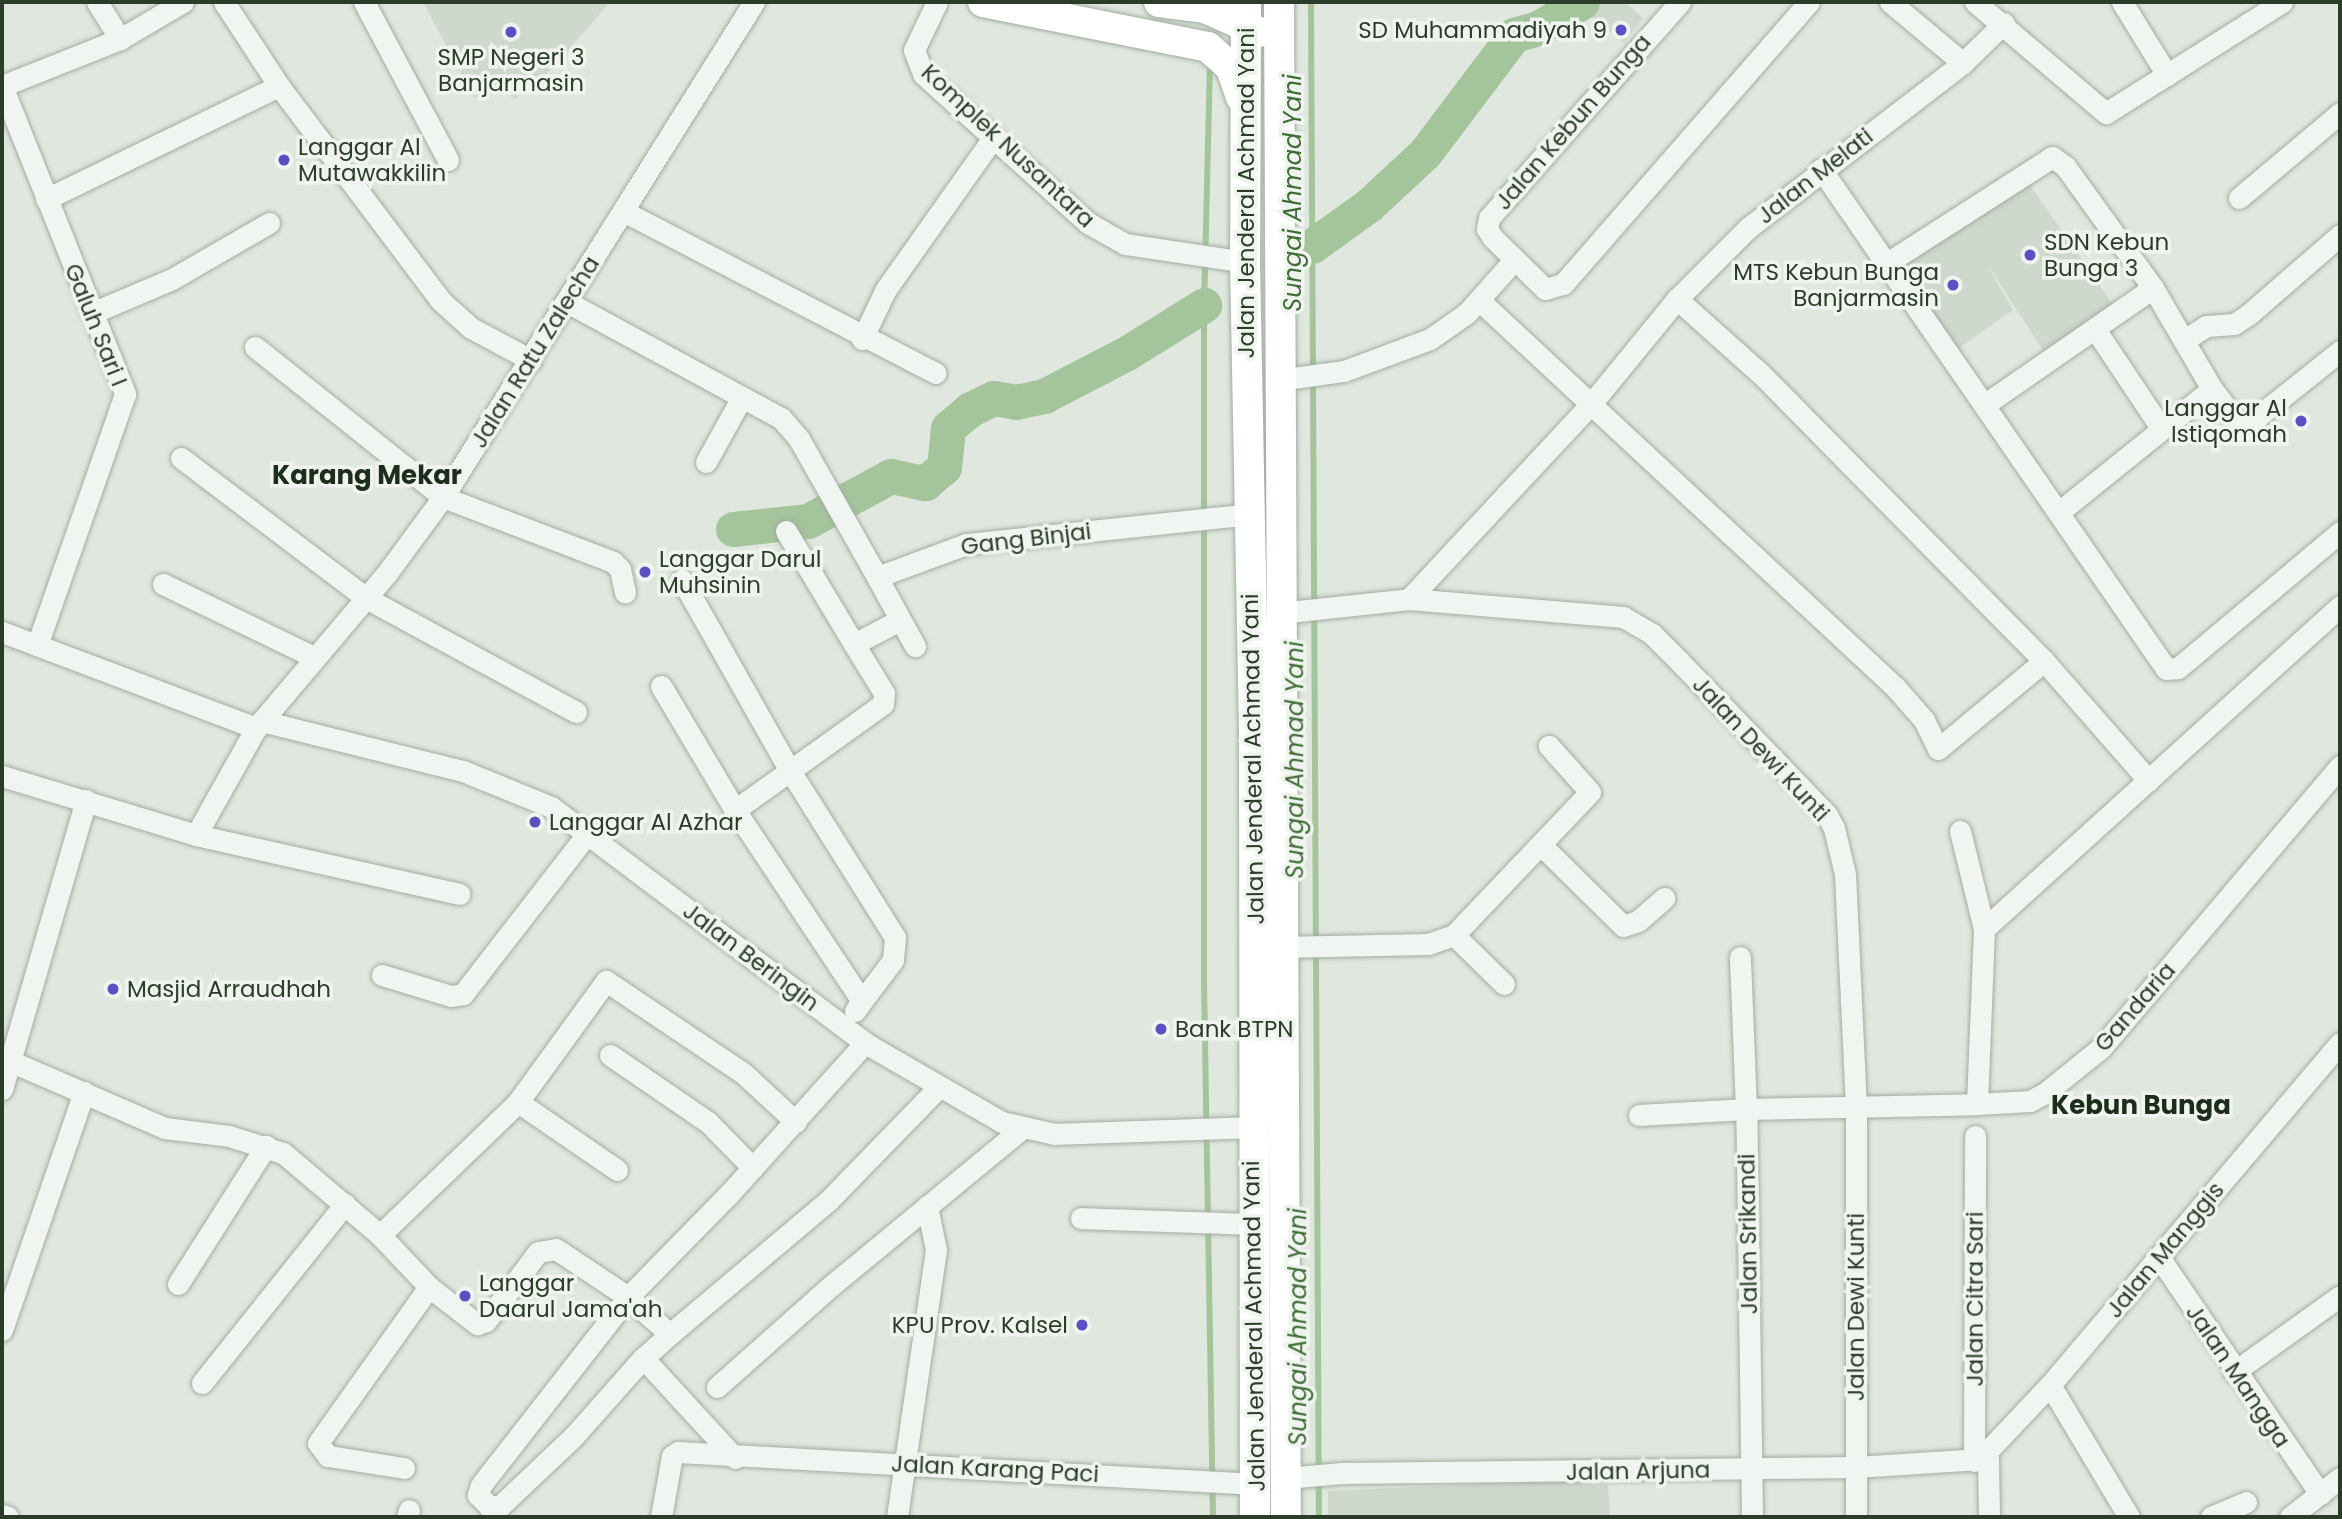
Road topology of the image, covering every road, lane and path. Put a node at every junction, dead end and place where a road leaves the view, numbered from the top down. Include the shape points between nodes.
1 (97, 2) edge
2 (183, 2) edge
3 (224, 2) edge
4 (364, 2) edge
5 (754, 2) edge
6 (937, 2) edge
7 (983, 2) edge
8 (1159, 2) edge
9 (1279, 2) edge
10 (1680, 2) edge
11 (1809, 2) edge
12 (1890, 2) edge
13 (1975, 2) edge
14 (2122, 2) edge
15 (2282, 2) edge
16 (2248, 10) edge
17 (1246, 12) edge
18 (2003, 14) edge
19 (120, 39) junction
20 (1963, 63) junction
21 (1279, 69) junction
22 (2168, 75) junction
23 (2, 86) edge
24 (279, 86) junction
25 (1244, 111) junction
26 (2340, 113) edge
27 (993, 138) junction
28 (448, 160) dead end
29 (1821, 169) junction
30 (2239, 198) dead end
31 (46, 199) junction
32 (623, 211) junction
33 (269, 223) dead end
34 (2340, 235) edge
35 (1514, 260) junction
36 (1245, 262) junction
37 (1884, 265) junction
38 (2152, 288) junction
39 (1677, 299) junction
40 (1480, 301) junction
41 (567, 302) junction
42 (92, 313) junction
43 (2095, 329) junction
44 (862, 339) junction
45 (2184, 340) junction
46 (255, 347) dead end
47 (2340, 351) edge
48 (531, 360) junction
49 (936, 373) dead end
50 (1300, 378) junction
51 (2212, 389) junction
52 (742, 397) junction
53 (1591, 404) junction
54 (1984, 405) junction
55 (2161, 428) junction
56 (181, 458) dead end
57 (706, 462) dead end
58 (443, 497) junction
59 (2059, 512) junction
60 (1250, 514) junction
61 (786, 531) dead end
62 (2340, 532) edge
63 (877, 577) junction
64 (682, 580) dead end
65 (163, 584) dead end
66 (625, 592) dead end
67 (366, 598) junction
68 (1409, 599) junction
69 (2340, 606) edge
70 (1302, 610) junction
71 (900, 620) junction
72 (2, 632) edge
73 (854, 644) junction
74 (37, 645) junction
75 (915, 646) dead end
76 (314, 657) junction
77 (2044, 661) junction
78 (661, 686) dead end
79 (576, 712) dead end
80 (263, 724) junction
81 (1549, 746) dead end
82 (2340, 766) edge
83 (789, 769) junction
84 (2, 776) edge
85 (2149, 780) junction
86 (86, 800) junction
87 (734, 810) junction
88 (1961, 831) dead end
89 (587, 834) junction
90 (196, 835) junction
91 (1541, 845) junction
92 (459, 894) dead end
93 (1664, 898) dead end
94 (1984, 929) junction
95 (1454, 935) junction
96 (1289, 951) junction
97 (1740, 957) dead end
98 (382, 975) dead end
99 (1504, 984) dead end
100 (862, 1001) junction
101 (844, 1028) junction
102 (10, 1033) edge
103 (864, 1043) junction
104 (2340, 1043) edge
105 (610, 1055) dead end
106 (10, 1062) junction
107 (2, 1088) edge
108 (938, 1088) junction
109 (84, 1092) junction
110 (518, 1102) junction
111 (1977, 1104) junction
112 (1856, 1107) junction
113 (1746, 1109) junction
114 (1639, 1115) dead end
115 (796, 1122) junction
116 (1252, 1127) junction
117 (1020, 1130) junction
118 (1975, 1136) dead end
119 (266, 1146) junction
120 (753, 1168) junction
121 (617, 1170) dead end
122 (345, 1204) junction
123 (927, 1206) junction
124 (1080, 1218) dead end
125 (1242, 1223) junction
126 (380, 1235) junction
127 (2159, 1257) junction
128 (178, 1284) dead end
129 (429, 1287) junction
130 (2340, 1296) edge
131 (628, 1297) junction
132 (2, 1330) edge
133 (670, 1334) junction
134 (643, 1358) junction
135 (2234, 1372) junction
136 (202, 1383) dead end
137 (2050, 1385) junction
138 (717, 1387) dead end
139 (735, 1458) junction
140 (1981, 1458) junction
141 (904, 1463) junction
142 (1856, 1467) junction
143 (404, 1468) dead end
144 (1753, 1469) junction
145 (1297, 1478) junction
146 (1244, 1483) junction
147 (2333, 1488) edge
148 (2246, 1502) dead end
149 (2, 1515) edge
150 (8, 1517) edge
151 (661, 1517) edge
152 (897, 1517) edge
153 (1255, 1517) edge
154 (1286, 1517) edge
155 (1752, 1517) edge
156 (1856, 1517) edge
157 (1989, 1517) edge
158 (2129, 1517) edge
159 (2211, 1517) edge
160 (2290, 1517) edge

1 - 19 street
2 - 19 street
3 - 24 street
4 - 28 street
5 - 32 street, Jalan Ratu Zalecha
6 - 27 street, Komplek Nusantara via 917,41 914,58 923,74
7 - 25 highway via 1208,47 1231,68
8 - 17 highway
9 - 21 highway, Jalan Jenderal Achmad Yani
10 - 35 street, Jalan Kebun Bunga via 1489,218 1489,233
11 - 35 street, Jalan Kebun Bunga via 1563,284 1545,289
12 - 20 street
13 - 18 street
14 - 22 street
15 - 16 street
16 - 22 street
17 - 21 highway
17 - 25 highway, Jalan Jenderal Achmad Yani
18 - 20 street, Jalan Melati
18 - 22 street via 2106,113
19 - 23 street
20 - 29 street, Jalan Melati
21 - 50 highway, Jalan Jenderal Achmad Yani
23 - 31 street, Galuh Sari I
24 - 31 street
24 - 48 street via 441,301 471,328
25 - 36 highway, Jalan Jenderal Achmad Yani
26 - 30 street
27 - 36 street, Komplek Nusantara via 1088,223 1117,240
27 - 44 street via 886,289
29 - 37 street
29 - 39 street, Jalan Melati via 1748,229
31 - 42 street, Galuh Sari I
32 - 41 street, Jalan Ratu Zalecha
32 - 44 street
33 - 42 street via 172,278
34 - 45 street via 2248,315 2234,324 2206,326
35 - 40 street
36 - 60 highway, Jalan Jenderal Achmad Yani
37 - 38 street via 2052,157 2065,166
37 - 54 street
38 - 43 street
38 - 45 street
39 - 53 street, Jalan Melati
39 - 77 street via 1761,374
40 - 50 street via 1430,339 1371,362
40 - 53 street
41 - 48 street, Jalan Ratu Zalecha
41 - 52 street
42 - 74 street, Galuh Sari I via 125,394
43 - 54 street
43 - 55 street
44 - 49 street
45 - 51 street
46 - 58 street
47 - 51 street via 2245,425 2238,423
48 - 58 street, Jalan Ratu Zalecha
50 - 70 highway, Jalan Jenderal Achmad Yani
51 - 55 street
52 - 57 street
52 - 63 street via 772,413 799,439
53 - 68 street, Jalan Melati
53 - 77 street via 1895,687 1924,720 1938,749
54 - 59 street
55 - 59 street
56 - 67 street
58 - 66 street via 613,562 620,569
58 - 67 street, Jalan Ratu Zalecha
59 - 62 street via 2169,670 2178,668
60 - 63 street, Gang Binjai via 966,544
60 - 96 highway, Jalan Jenderal Achmad Yani
61 - 73 street
63 - 71 street
64 - 83 street
65 - 76 street
67 - 76 street, Jalan Ratu Zalecha
67 - 79 street
68 - 70 street, Jalan Dewi Kunti
68 - 112 street, Jalan Dewi Kunti via 1546,614 1610,615 1637,624 1811,796 1834,828 1844,874
69 - 85 street
70 - 96 highway, Jalan Jenderal Achmad Yani
71 - 73 street
71 - 75 street
72 - 74 street, Jalan Beringin
73 - 83 street via 885,702
74 - 80 street, Jalan Beringin
76 - 80 street, Jalan Ratu Zalecha
77 - 85 street
78 - 87 street
80 - 89 street, Jalan Beringin via 463,771 533,798
80 - 90 street, Jalan Ratu Zalecha via 237,760
81 - 91 street via 1590,792
82 - 111 street, Gandaria via 2101,1048 2070,1076 2030,1101
83 - 87 street
83 - 100 street via 895,937 893,960
84 - 86 street
85 - 94 street
86 - 90 street
86 - 102 street
87 - 100 street
88 - 94 street
89 - 98 street via 463,994 451,996
89 - 101 street, Jalan Beringin
90 - 92 street
91 - 93 street via 1623,926 1638,921
91 - 95 street
94 - 111 street
95 - 96 street via 1428,944
95 - 99 street
96 - 116 highway, Jalan Jenderal Achmad Yani
96 - 145 highway, Jalan Jenderal Achmad Yani
97 - 113 street, Jalan Srikandi
100 - 101 street
101 - 103 street, Jalan Beringin
102 - 106 street
103 - 108 street, Jalan Beringin
103 - 115 street
104 - 127 street, Jalan Manggis
105 - 120 street via 708,1122
106 - 107 street
106 - 109 street
108 - 117 street, Jalan Beringin
108 - 133 street via 830,1200
109 - 119 street via 173,1131 229,1136
109 - 132 street
110 - 115 street via 600,985 608,981 743,1073
110 - 121 street
110 - 126 street
111 - 112 street, Gandaria
112 - 113 street
112 - 142 street, Jalan Dewi Kunti
113 - 114 street
113 - 144 street, Jalan Srikandi
115 - 120 street
116 - 117 street, Jalan Beringin via 1055,1134
116 - 125 highway, Jalan Jenderal Achmad Yani
117 - 123 street
118 - 140 street, Jalan Citra Sari
119 - 122 street via 293,1160
119 - 128 street
120 - 131 street
122 - 126 street
122 - 136 street
123 - 138 street
123 - 141 street via 936,1250
124 - 125 street
125 - 146 highway, Jalan Jenderal Achmad Yani
126 - 129 street
127 - 135 street, Jalan Mangga
127 - 137 street, Jalan Manggis
129 - 131 street via 474,1323 483,1324 538,1252 552,1247
129 - 143 street via 318,1443 328,1456
130 - 135 street
131 - 133 street
131 - 134 street via 481,1485 480,1497 489,1506 500,1506 574,1436
133 - 134 street
134 - 139 street
135 - 147 street, Jalan Mangga
137 - 140 street, Jalan Manggis
137 - 158 street
139 - 141 street, Jalan Karang Paci
139 - 151 street, Jalan Karang Paci via 674,1454
140 - 142 street, Jalan Arjuna
140 - 157 street, Jalan Citra Sari
141 - 146 street, Jalan Karang Paci
141 - 152 street
142 - 144 street, Jalan Arjuna
142 - 156 street, Jalan Dewi Kunti
144 - 145 street, Jalan Arjuna via 1342,1473
144 - 155 street, Jalan Srikandi
145 - 154 highway, Jalan Jenderal Achmad Yani
146 - 153 highway, Jalan Jenderal Achmad Yani
147 - 160 street
148 - 159 street
149 - 150 street

